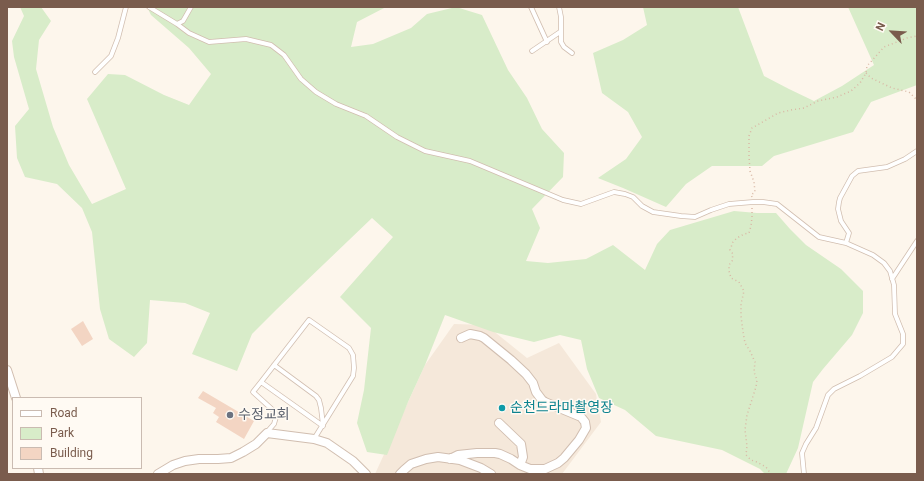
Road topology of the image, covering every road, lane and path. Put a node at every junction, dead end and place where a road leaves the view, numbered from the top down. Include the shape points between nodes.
1 (126, 7) edge
2 (150, 7) edge
3 (191, 7) edge
4 (531, 7) edge
5 (559, 7) edge
6 (177, 24) junction
7 (560, 32) junction
8 (917, 36) edge
9 (547, 42) junction
10 (532, 51) dead end
11 (572, 53) dead end
12 (95, 72) dead end
13 (866, 73) junction
14 (917, 100) edge
15 (917, 151) edge
16 (753, 202) junction
17 (917, 241) edge
18 (846, 243) junction
19 (892, 279) junction
20 (461, 338) dead end
21 (274, 365) junction
22 (7, 370) edge
23 (261, 382) junction
24 (16, 397) edge
25 (499, 423) dead end
26 (323, 426) junction
27 (262, 437) junction
28 (314, 439) junction
29 (450, 459) junction
30 (520, 465) junction
31 (158, 474) edge
32 (366, 474) edge
33 (400, 474) edge
34 (491, 474) edge
35 (771, 474) edge
36 (804, 474) edge

1 - 12 lane via 111,56
2 - 6 lane
3 - 6 lane via 183,21
4 - 9 lane
5 - 7 lane
6 - 16 lane via 209,42 246,39 271,45 284,55 301,79 316,92 336,104 366,116 397,137 425,151 470,161 563,200 581,204 614,192 633,197 653,212 695,217 729,204
7 - 9 lane
7 - 11 lane via 561,42
8 - 13 path via 884,47 867,66
9 - 10 lane
13 - 14 path via 892,88 909,92
13 - 16 path via 851,91 804,108 778,113 752,128 749,136 749,156 755,192 751,195
15 - 18 lane via 887,167 858,171 852,176 840,198 838,209 850,233
16 - 18 lane via 777,204 819,237
16 - 35 path via 749,233 736,238 733,242 729,271 731,278 739,282 744,291 741,304 742,332 755,362 754,372 757,380 746,415 746,455 766,467
17 - 19 lane
18 - 19 lane via 884,263
19 - 36 lane via 895,314 904,334 903,344 892,357 834,389 828,395 816,428 802,454
20 - 30 street via 470,334 484,338 526,374 542,400 582,417 585,422 584,432 558,463 539,470
21 - 23 lane
21 - 26 lane via 316,396 321,408
21 - 26 lane via 309,320 349,348 353,355 353,376
22 - 24 street
23 - 26 lane
23 - 27 lane via 253,392 275,412 276,417 274,424
25 - 30 street via 521,444
26 - 28 lane
27 - 28 street via 267,433
27 - 31 street via 256,444 231,458 185,461
28 - 32 street via 327,443 353,461
29 - 30 street via 458,455 495,453
29 - 33 street via 438,457 411,464
29 - 34 street via 474,465

